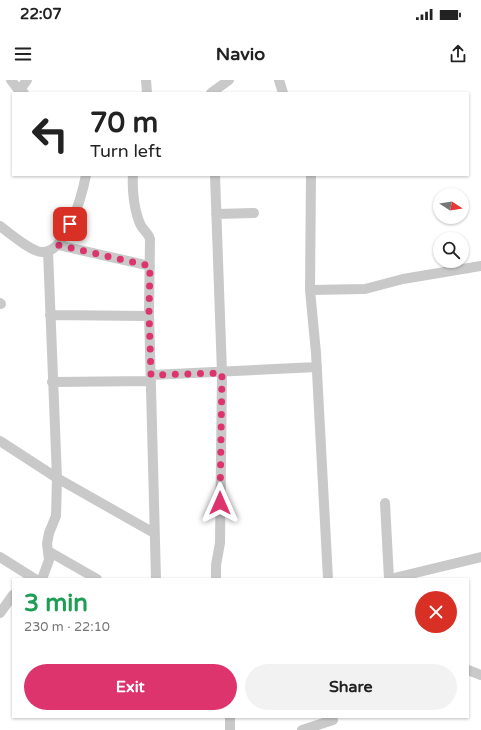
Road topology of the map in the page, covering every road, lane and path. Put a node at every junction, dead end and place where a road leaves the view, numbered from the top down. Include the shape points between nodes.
1 (11, 80) edge
2 (27, 80) edge
3 (146, 80) edge
4 (229, 80) edge
5 (279, 80) edge
6 (22, 92) edge
7 (147, 92) edge
8 (212, 92) edge
9 (283, 92) edge
10 (86, 176) edge
11 (133, 176) edge
12 (214, 176) edge
13 (311, 176) edge
14 (216, 214) junction
15 (254, 214) dead end
16 (0, 226) edge
17 (58, 245) junction
18 (48, 251) junction
19 (150, 266) junction
20 (481, 266) edge
21 (310, 290) junction
22 (50, 315) junction
23 (149, 316) junction
24 (317, 367) junction
25 (222, 373) junction
26 (151, 378) junction
27 (52, 382) junction
28 (0, 442) edge
29 (57, 478) junction
30 (385, 503) dead end
31 (154, 533) junction
32 (48, 551) junction
33 (0, 557) edge
34 (481, 557) edge
35 (29, 578) edge
36 (42, 578) edge
37 (95, 578) edge
38 (156, 578) edge
39 (216, 578) edge
40 (328, 578) edge
41 (390, 578) edge
42 (394, 578) edge
43 (12, 596) edge
44 (0, 613) edge
45 (469, 670) edge
46 (481, 675) edge
47 (230, 718) edge
48 (333, 718) edge
49 (230, 730) edge
50 (302, 730) edge
51 (334, 730) edge

1 - 6 street
2 - 6 street
3 - 7 street
4 - 8 street
5 - 9 street
10 - 17 street via 73,216
11 - 19 street via 132,189 139,223 149,234 150,239
12 - 14 street
13 - 21 street
14 - 15 street
14 - 25 street
16 - 18 street via 38,251
17 - 18 street
17 - 19 street
18 - 22 street
19 - 23 street
20 - 21 street via 403,279 365,289
21 - 24 street
22 - 23 street
22 - 27 street
23 - 26 street
24 - 25 street
24 - 40 street
25 - 26 street
25 - 39 street via 220,543
26 - 27 street
26 - 31 street
27 - 29 street
28 - 29 street
29 - 31 street
29 - 32 street via 56,516 49,533
30 - 41 street
31 - 38 street
32 - 36 street via 49,560
32 - 37 street
33 - 35 street
34 - 42 street
43 - 44 street
45 - 46 street
47 - 49 street
48 - 50 street
48 - 51 street

